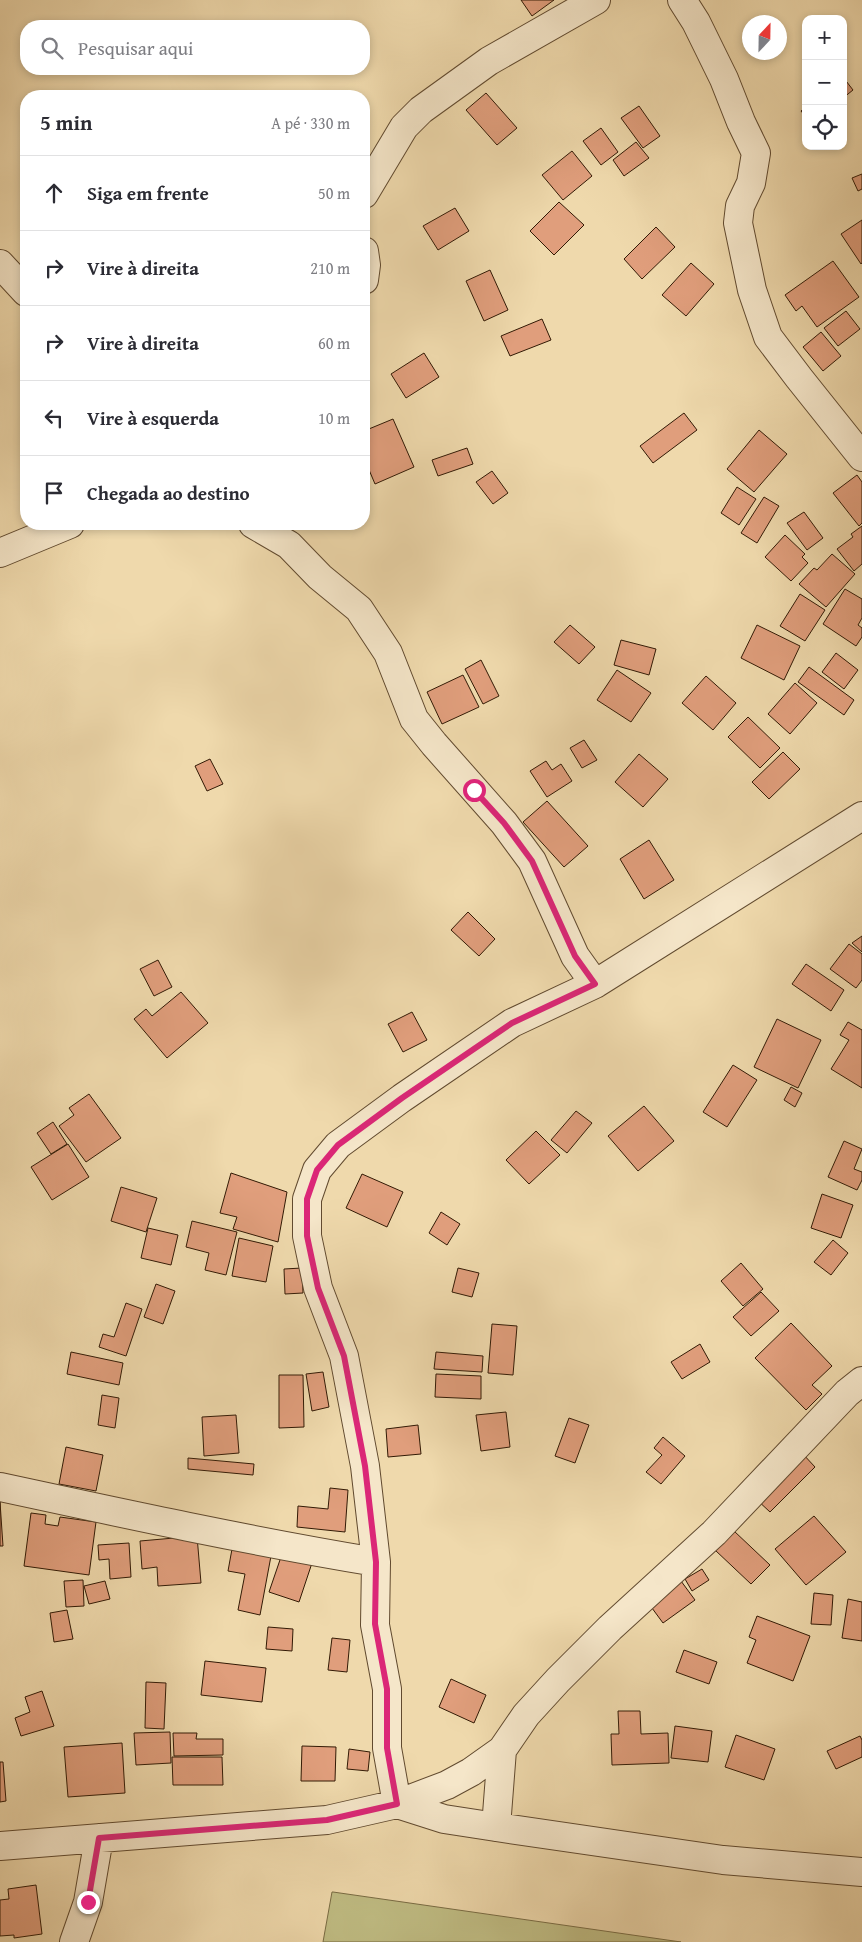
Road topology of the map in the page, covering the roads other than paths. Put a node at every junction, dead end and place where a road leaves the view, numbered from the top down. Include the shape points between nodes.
1 (596, 0) edge
2 (682, 0) edge
3 (370, 184) edge
4 (0, 264) edge
5 (20, 286) edge
6 (862, 457) edge
7 (56, 530) edge
8 (263, 530) edge
9 (0, 553) edge
10 (862, 816) edge
11 (595, 984) junction
12 (862, 1381) edge
13 (0, 1487) edge
14 (376, 1562) junction
15 (502, 1750) junction
16 (397, 1804) junction
17 (496, 1827) junction
18 (99, 1838) junction
19 (0, 1846) edge
20 (862, 1872) edge
21 (74, 1942) edge

1 - 3 street via 489,62 421,110 404,127
2 - 6 street via 720,71 756,153 751,183 740,206 738,223 752,290 768,337
4 - 5 street
7 - 9 street
8 - 11 street via 289,545 320,577 359,609 388,653 414,719 504,823 532,861 575,956
10 - 11 street
11 - 14 street via 512,1023 452,1063 338,1145 317,1170 307,1199 307,1236 318,1288 344,1356 365,1466
12 - 15 street via 714,1533 558,1680 526,1715
13 - 14 street
14 - 16 street via 375,1624 387,1689 387,1748
15 - 16 street via 447,1785
15 - 17 street
16 - 17 street via 444,1819
16 - 18 street via 327,1820
17 - 20 street via 723,1860
18 - 19 street
18 - 21 street via 88,1902

